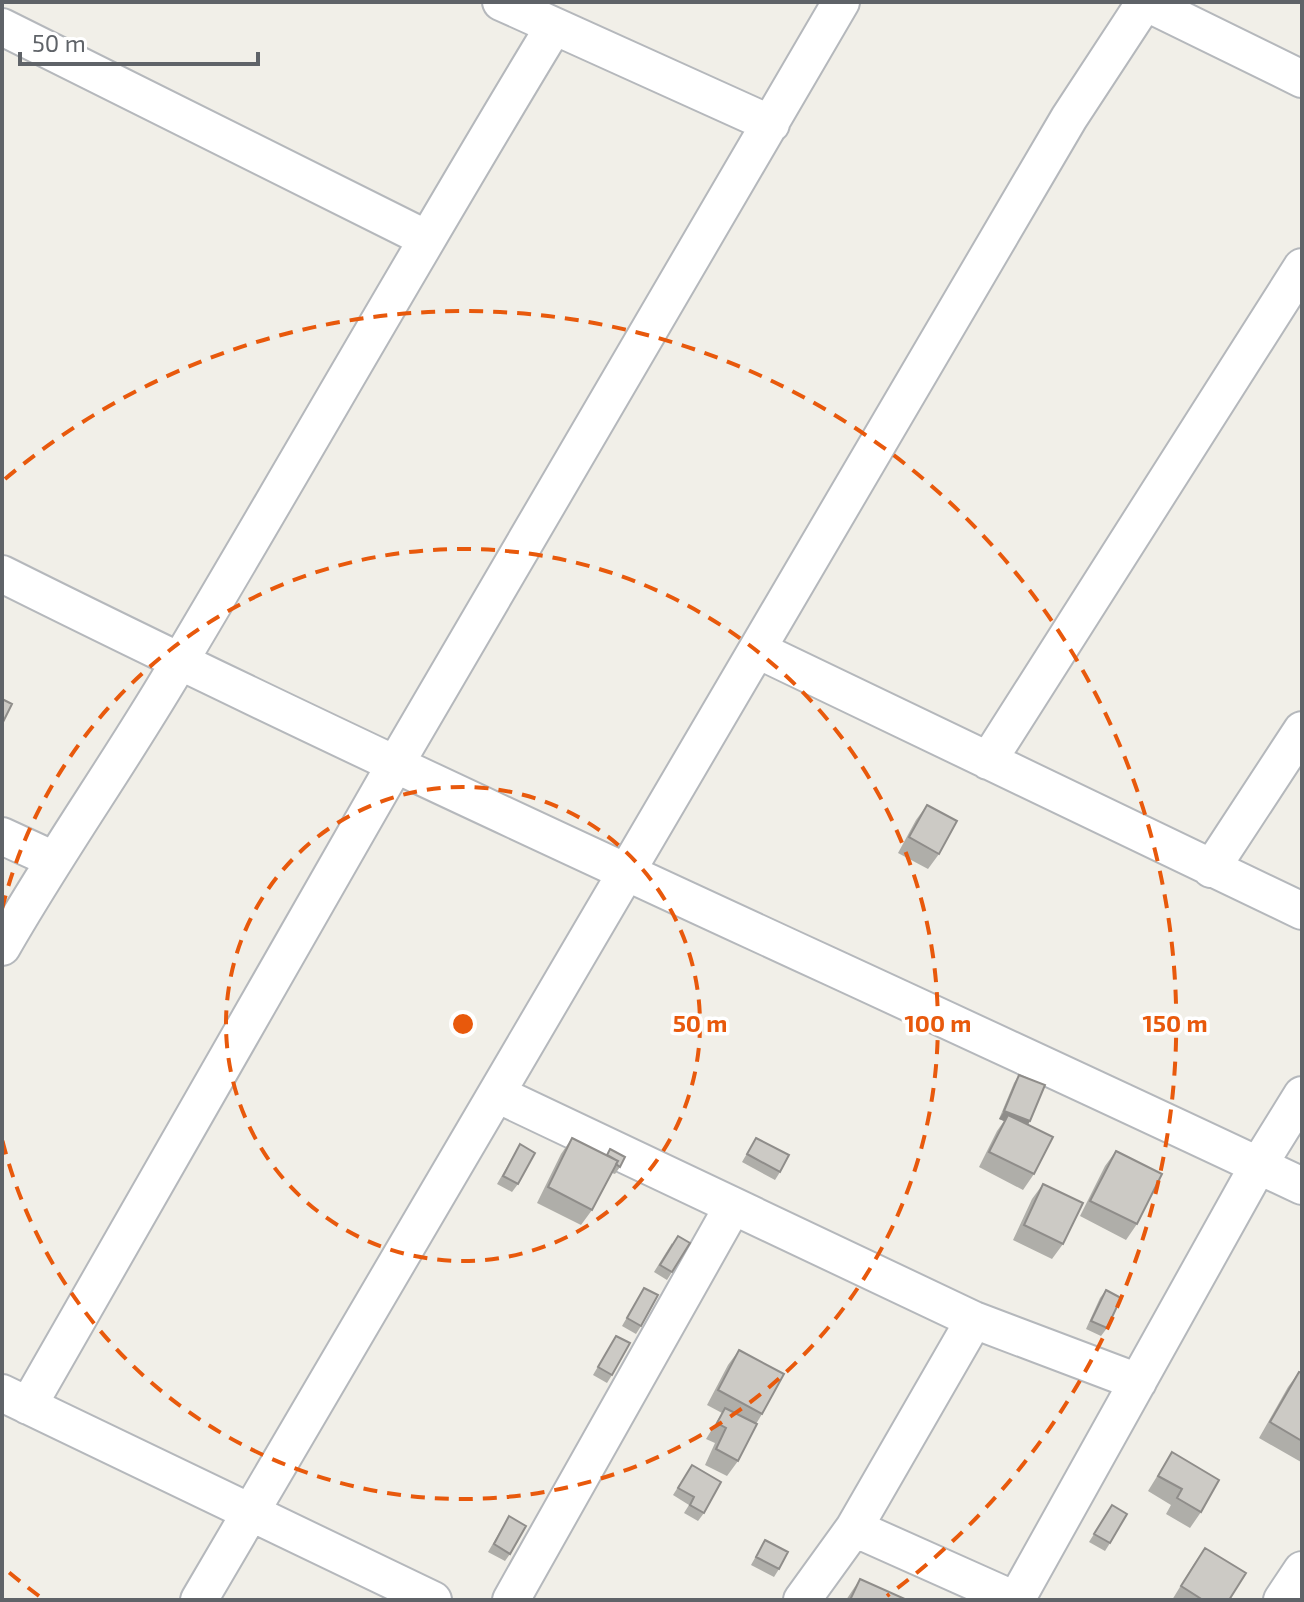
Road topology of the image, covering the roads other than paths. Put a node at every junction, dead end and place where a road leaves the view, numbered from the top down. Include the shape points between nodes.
1 (501, 2) edge
2 (841, 2) edge
3 (1145, 2) edge
4 (2, 27) edge
5 (553, 28) junction
6 (1302, 79) edge
7 (771, 124) junction
8 (425, 238) junction
9 (1302, 267) edge
10 (2, 574) edge
11 (758, 650) junction
12 (180, 662) junction
13 (1302, 730) edge
14 (988, 761) junction
15 (396, 763) junction
16 (2, 836) edge
17 (52, 859) junction
18 (1211, 869) junction
19 (626, 874) junction
20 (1302, 911) edge
21 (2, 947) edge
22 (497, 1094) junction
23 (1302, 1095) edge
24 (1258, 1166) junction
25 (1302, 1186) edge
26 (733, 1206) junction
27 (974, 1320) junction
28 (1138, 1382) junction
29 (15, 1400) edge
30 (251, 1511) junction
31 (854, 1528) junction
32 (1302, 1570) edge
33 (199, 1600) edge
34 (433, 1600) edge
35 (511, 1600) edge
36 (802, 1600) edge
37 (1015, 1600) edge
38 (1282, 1600) edge

1 - 5 street
2 - 7 street
3 - 6 street
3 - 11 street via 1069,118
4 - 8 street
5 - 7 street
5 - 8 street
7 - 15 street
8 - 12 street
9 - 14 street
10 - 12 street
11 - 14 street
11 - 19 street
12 - 15 street
12 - 17 street
13 - 18 street
14 - 18 street
15 - 19 street
15 - 29 street
16 - 17 street
17 - 21 street
18 - 20 street
19 - 22 street
19 - 24 street
22 - 26 street
22 - 30 street
23 - 24 street
24 - 25 street
24 - 28 street
26 - 27 street
26 - 35 street
27 - 28 street
27 - 31 street
28 - 37 street
29 - 30 street
30 - 33 street
30 - 34 street
31 - 36 street
31 - 37 street
32 - 38 street

